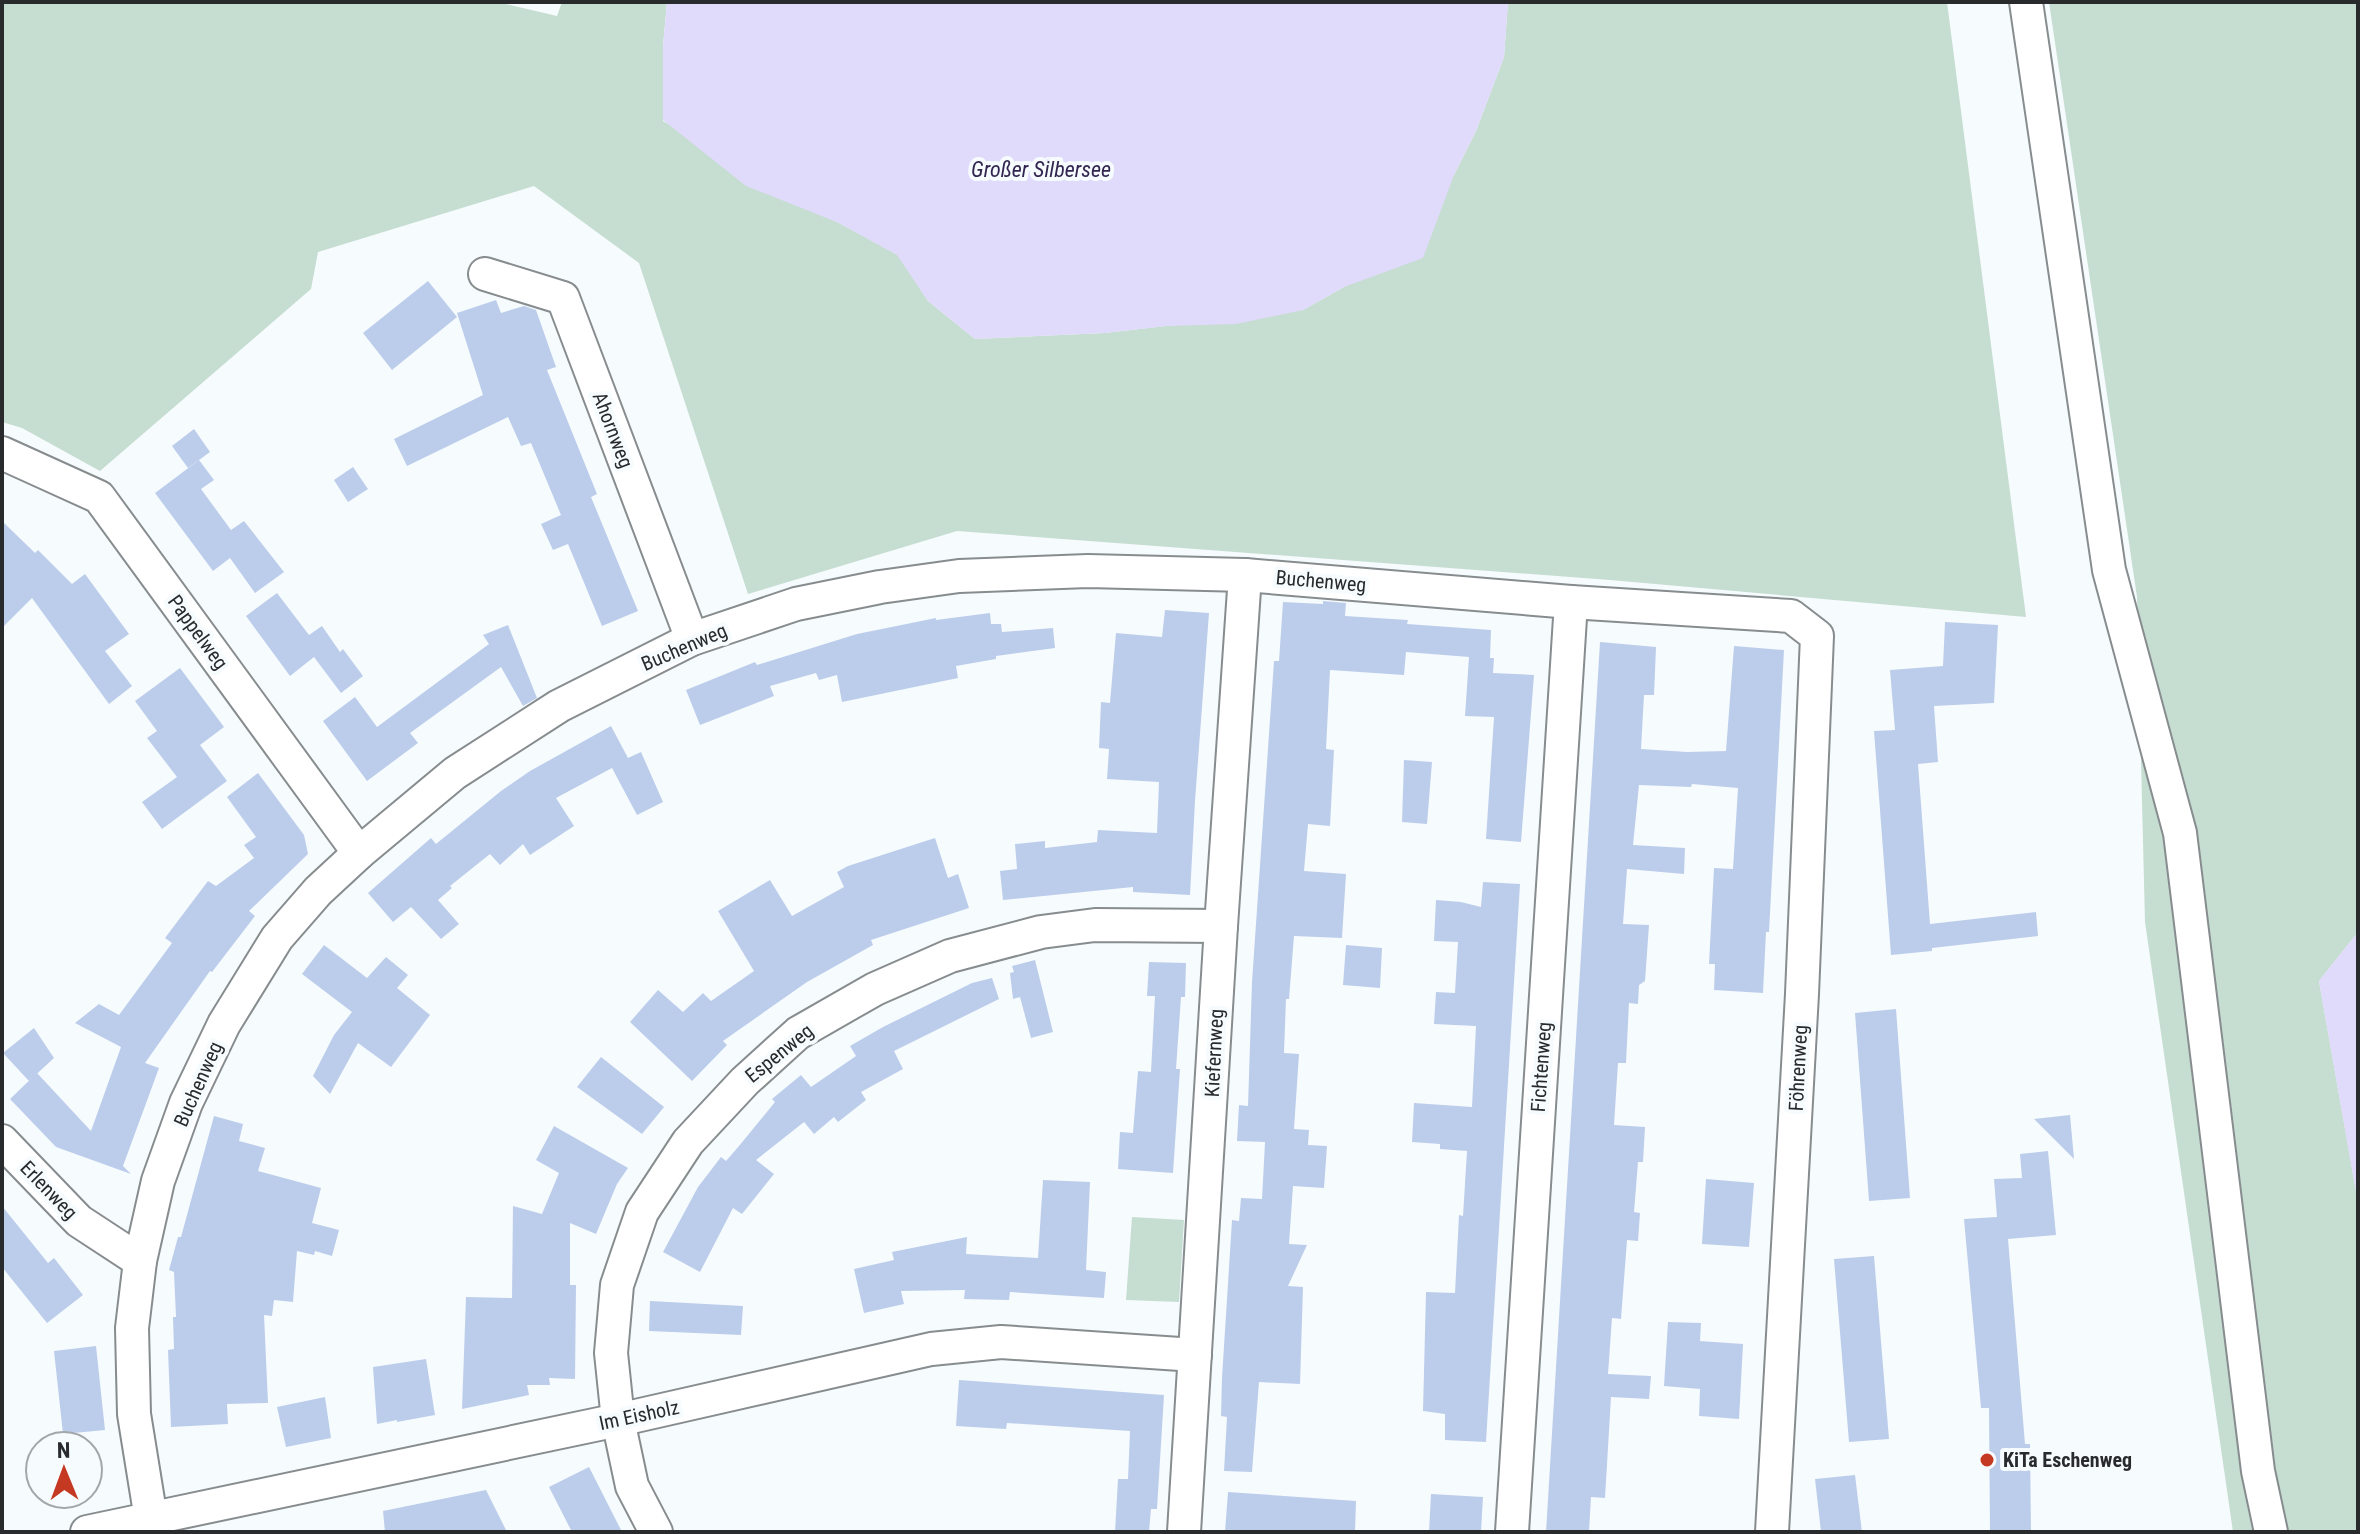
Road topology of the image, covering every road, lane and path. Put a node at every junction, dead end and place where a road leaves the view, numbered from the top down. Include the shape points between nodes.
1 (2026, 2) edge
2 (485, 274) dead end
3 (2, 453) edge
4 (1245, 575) junction
5 (1571, 602) junction
6 (1791, 616) joint
7 (692, 639) junction
8 (359, 853) junction
9 (1221, 926) junction
10 (2, 1141) edge
11 (140, 1261) junction
12 (1195, 1355) junction
13 (618, 1420) junction
14 (154, 1525) edge
15 (87, 1532) edge
16 (656, 1532) edge
17 (1184, 1532) edge
18 (1512, 1532) edge
19 (1772, 1532) edge
20 (2271, 1532) edge

1 - 20 street via 2109,570 2180,833 2258,1471
2 - 7 street, Ahornweg via 563,298
3 - 8 street, Pappelweg via 99,497
4 - 5 street, Buchenweg
4 - 7 street, Buchenweg via 1088,571 959,576 796,604
4 - 9 street, Kiefernweg
5 - 6 street, Buchenweg
5 - 18 street, Fichtenweg
6 - 19 street, Föhrenweg via 1817,636
7 - 8 street, Buchenweg via 559,706 468,764
8 - 11 street, Buchenweg via 277,938 224,1024 186,1103 158,1181
9 - 12 street, Kiefernweg
9 - 13 street, Espenweg via 1095,925 1041,932 950,956 875,989 798,1033 688,1142 642,1212 617,1285 611,1353
10 - 11 street, Erlenweg via 79,1221
11 - 14 street, Buchenweg via 132,1328 134,1414
12 - 13 street, Im Eisholz via 1001,1342 945,1348
12 - 17 street, Kiefernweg
13 - 14 street, Im Eisholz
13 - 16 street, Espenweg via 632,1486
14 - 15 street, Im Eisholz

